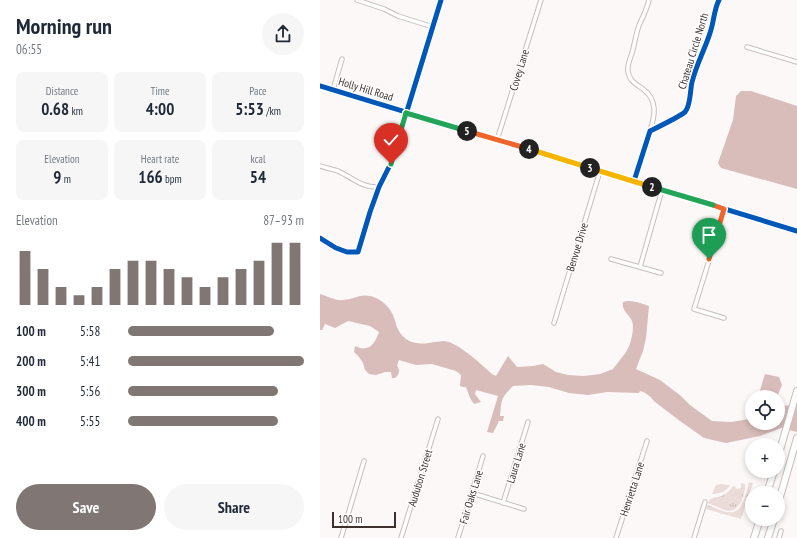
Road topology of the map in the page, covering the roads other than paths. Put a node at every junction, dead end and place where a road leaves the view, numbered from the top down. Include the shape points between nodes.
1 (357, 0) edge
2 (441, 0) edge
3 (541, 0) edge
4 (649, 0) edge
5 (720, 0) edge
6 (433, 26) junction
7 (747, 47) dead end
8 (342, 60) dead end
9 (797, 62) edge
10 (320, 86) edge
11 (333, 90) junction
12 (406, 112) junction
13 (650, 131) junction
14 (497, 140) junction
15 (320, 166) edge
16 (600, 171) junction
17 (634, 181) junction
18 (379, 187) junction
19 (662, 190) junction
20 (724, 209) junction
21 (797, 231) edge
22 (320, 238) edge
23 (612, 258) dead end
24 (640, 267) junction
25 (660, 273) dead end
26 (724, 318) dead end
27 (554, 323) dead end
28 (797, 391) edge
29 (438, 419) dead end
30 (528, 422) dead end
31 (784, 438) edge
32 (797, 438) edge
33 (647, 441) dead end
34 (483, 456) dead end
35 (364, 461) dead end
36 (783, 486) edge
37 (472, 493) junction
38 (706, 502) dead end
39 (503, 503) junction
40 (524, 509) dead end
41 (758, 526) edge
42 (772, 526) edge
43 (781, 531) dead end
44 (341, 538) edge
45 (401, 538) edge
46 (458, 538) edge
47 (616, 538) edge
48 (694, 538) edge
49 (754, 538) edge
50 (768, 538) edge
51 (779, 538) edge

1 - 6 street
2 - 6 street
3 - 14 street, Covey Lane
4 - 13 street via 628,69 632,81 645,90 654,102 654,118
5 - 13 street, Chateau Circle North via 716,5 709,36 692,81 687,108 683,113
6 - 12 street
7 - 9 street
8 - 11 street
10 - 11 street, Holly Hill Road
11 - 12 street, Holly Hill Road
12 - 14 street, Holly Hill Road
12 - 18 street via 391,164
13 - 17 street
14 - 16 street, Holly Hill Road
15 - 18 street via 338,171 364,185
16 - 17 street, Holly Hill Road
16 - 27 street, Benvue Drive
17 - 19 street, Holly Hill Road
18 - 22 street via 358,252 336,248
19 - 20 street, Holly Hill Road
19 - 24 street
20 - 21 street, Holly Hill Road
20 - 26 street via 694,309
23 - 24 street
24 - 25 street
28 - 31 highway
29 - 45 street, Audubon Street
30 - 39 street, Laura Lane
32 - 36 highway
33 - 47 street, Henrietta Lane
34 - 37 street, Fair Oaks Lane
35 - 44 street
37 - 39 street
37 - 46 street, Fair Oaks Lane
38 - 48 street
39 - 40 street
41 - 49 highway
42 - 50 highway
43 - 51 street

